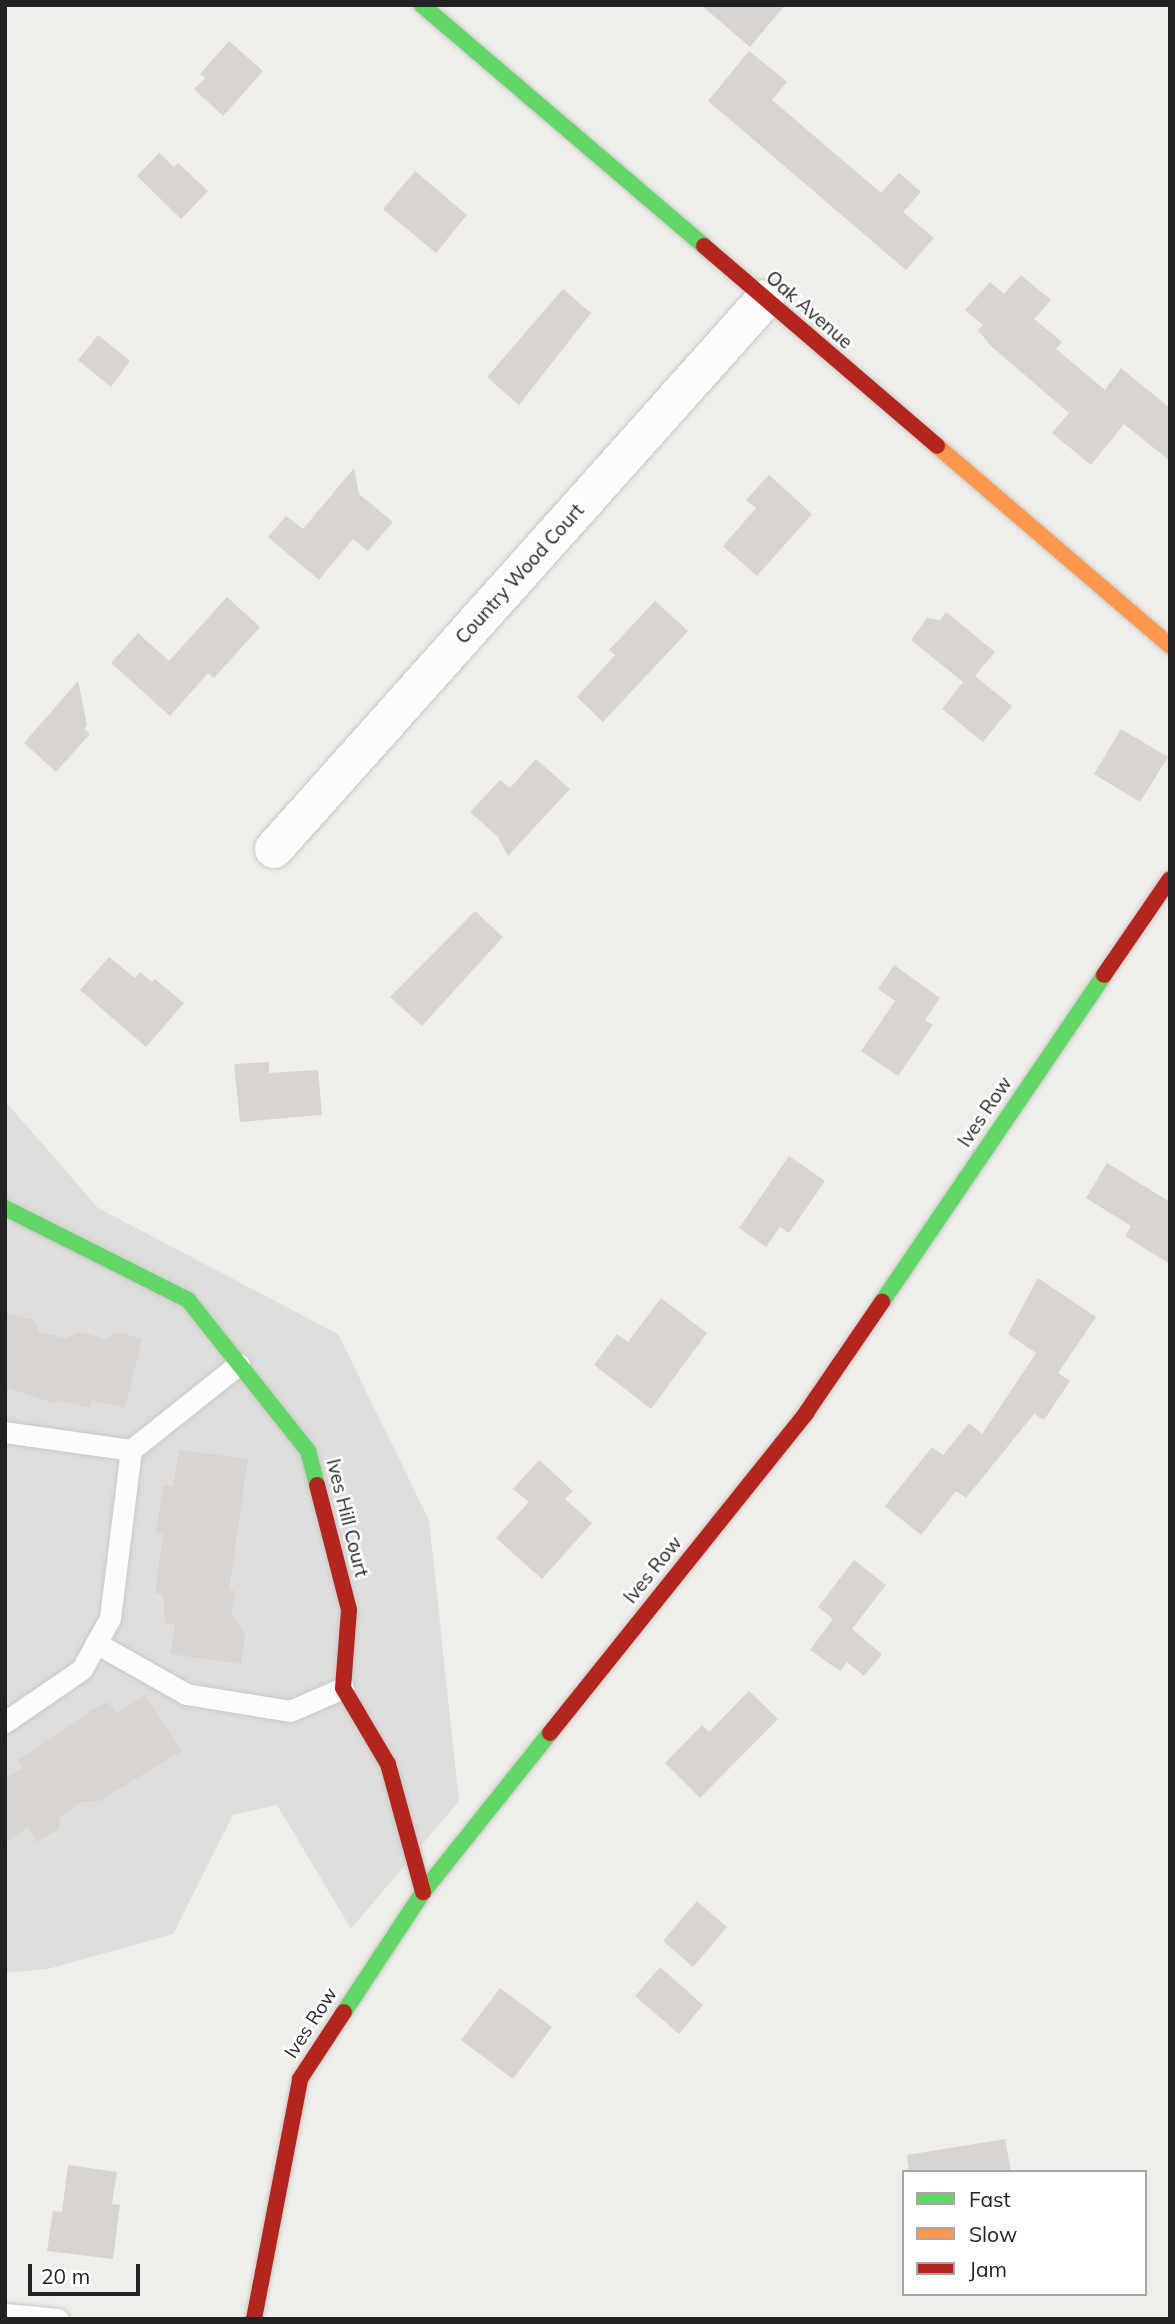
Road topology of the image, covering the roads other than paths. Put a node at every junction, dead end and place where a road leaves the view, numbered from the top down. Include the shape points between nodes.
1 (422, 5) edge
2 (765, 299) junction
3 (1170, 646) edge
4 (274, 849) dead end
5 (1170, 879) edge
6 (5, 1208) edge
7 (239, 1364) junction
8 (5, 1432) edge
9 (131, 1450) junction
10 (96, 1643) junction
11 (343, 1688) junction
12 (5, 1722) edge
13 (423, 1892) junction
14 (5, 2314) edge
15 (58, 2319) edge
16 (254, 2319) edge

1 - 2 street, Oak Avenue
2 - 3 street, Oak Avenue
2 - 4 street, Country Wood Court
5 - 13 street, Ives Row via 806,1413
6 - 7 street, Ives Hill Court via 188,1300
7 - 9 lane
7 - 11 street, Ives Hill Court via 309,1451 349,1610
8 - 9 lane
9 - 10 lane via 110,1618
10 - 11 lane via 186,1694 290,1711
10 - 12 lane via 82,1669
11 - 13 street via 388,1763
13 - 16 street, Ives Row via 300,2079
14 - 15 lane

